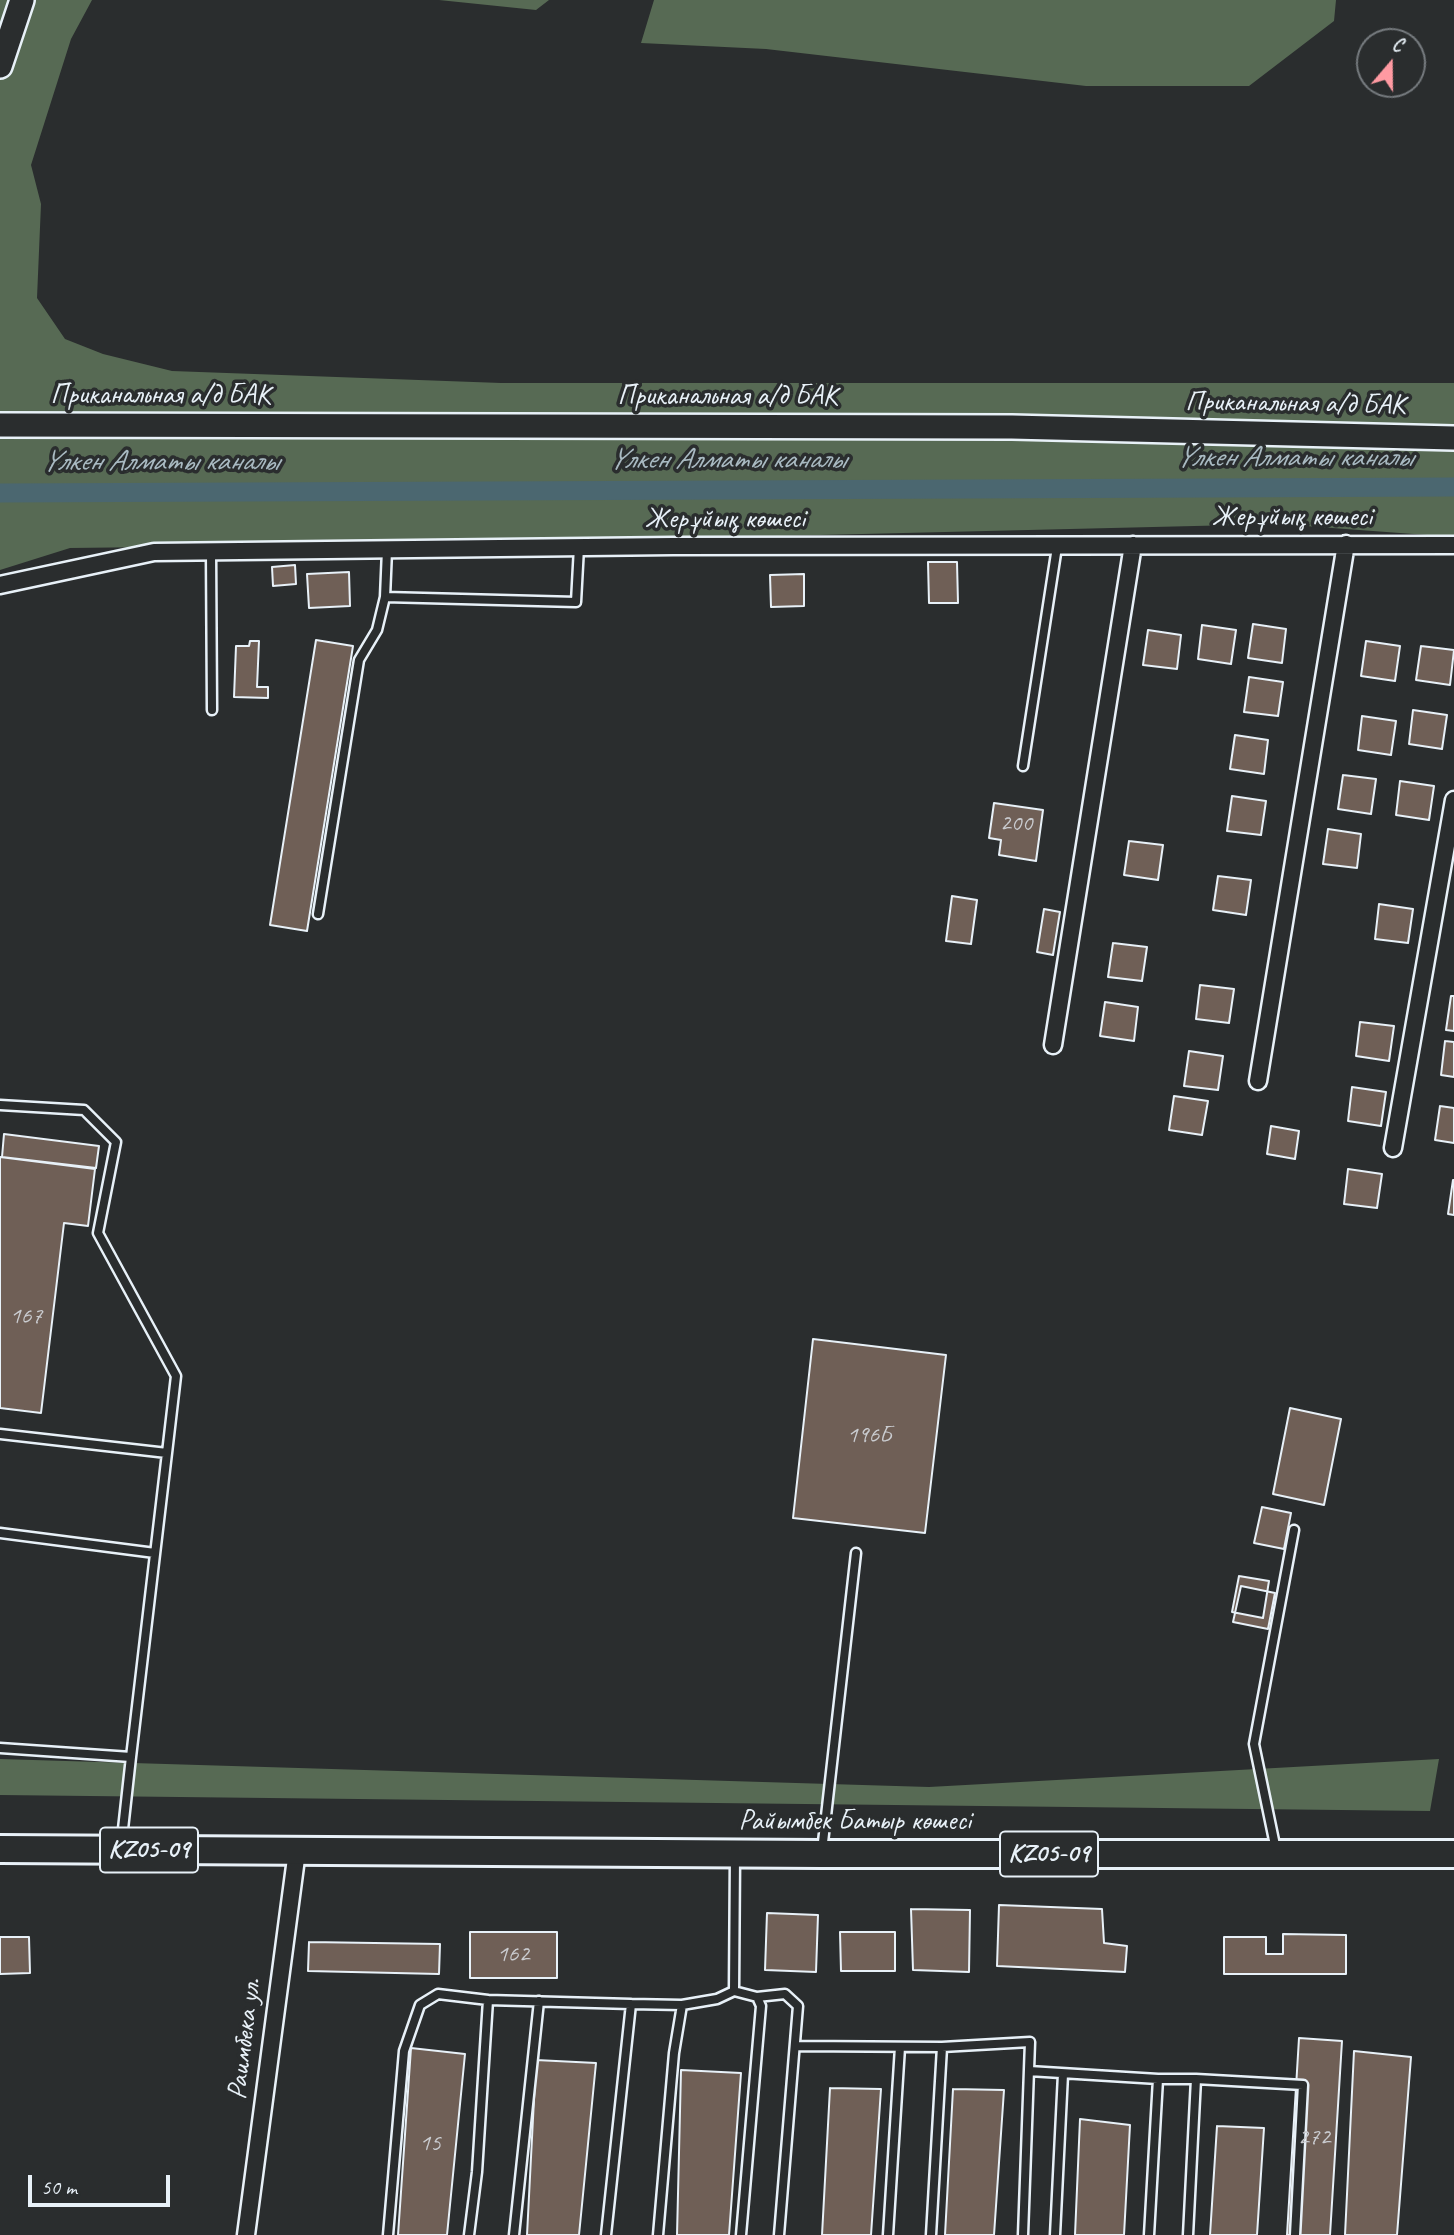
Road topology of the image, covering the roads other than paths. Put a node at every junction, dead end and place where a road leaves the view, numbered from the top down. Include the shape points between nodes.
1 (22, 0) edge
2 (0, 66) edge
3 (0, 425) edge
4 (1454, 438) edge
5 (1346, 544) junction
6 (1133, 545) junction
7 (1454, 545) edge
8 (579, 547) junction
9 (1057, 547) junction
10 (387, 550) junction
11 (211, 552) junction
12 (0, 585) edge
13 (385, 597) junction
14 (212, 710) dead end
15 (1023, 766) dead end
16 (1454, 800) edge
17 (318, 914) dead end
18 (1053, 1045) dead end
19 (1258, 1081) dead end
20 (0, 1104) edge
21 (1393, 1148) dead end
22 (0, 1434) edge
23 (167, 1453) junction
24 (1294, 1530) dead end
25 (0, 1534) edge
26 (156, 1553) junction
27 (856, 1553) dead end
28 (0, 1748) edge
29 (131, 1757) junction
30 (0, 1849) edge
31 (120, 1850) junction
32 (297, 1851) junction
33 (734, 1853) junction
34 (1276, 1853) junction
35 (821, 1854) junction
36 (1454, 1854) edge
37 (734, 1991) junction
38 (757, 1997) junction
39 (488, 2000) junction
40 (539, 2001) junction
41 (631, 2004) junction
42 (681, 2005) junction
43 (797, 2046) junction
44 (900, 2047) junction
45 (942, 2047) junction
46 (1029, 2071) junction
47 (1063, 2074) junction
48 (1158, 2079) junction
49 (1196, 2079) junction
50 (247, 2235) edge
51 (388, 2235) edge
52 (469, 2235) edge
53 (514, 2235) edge
54 (606, 2235) edge
55 (659, 2235) edge
56 (741, 2235) edge
57 (779, 2235) edge
58 (888, 2235) edge
59 (930, 2235) edge
60 (1023, 2235) edge
61 (1055, 2235) edge
62 (1149, 2235) edge
63 (1188, 2235) edge
64 (1295, 2235) edge

1 - 2 street
3 - 4 street, Приканальная а/д БАК via 999,427
5 - 6 street, Жерұйық көшесі
5 - 7 street, Жерұйық көшесі
5 - 19 street
6 - 9 street, Жерұйық көшесі
6 - 18 street
8 - 9 street, Жерұйық көшесі
8 - 10 street, Жерұйық көшесі
8 - 13 lane via 576,602
9 - 15 lane
10 - 11 street, Жерұйық көшесі
10 - 13 lane
11 - 12 street, Жерұйық көшесі via 154,552
11 - 14 lane
13 - 17 lane via 377,629 359,660
16 - 21 street
20 - 23 lane via 84,1110 116,1142 98,1233 177,1376
22 - 23 lane
23 - 26 lane
24 - 34 lane via 1254,1744
25 - 26 lane
26 - 29 lane
27 - 35 lane
28 - 29 lane
29 - 31 lane
30 - 31 main road, KZ05-09
31 - 32 main road, KZ05-09
32 - 33 main road, Райымбек Батыр көшесі / KZ05-09
32 - 50 street, Раимбека ул.
33 - 35 main road, Райымбек Батыр көшесі / KZ05-09
33 - 37 lane
34 - 35 main road, Райымбек Батыр көшесі / KZ05-09
34 - 36 main road, Райымбек Батыр көшесі / KZ05-09
37 - 38 lane
37 - 42 lane
38 - 43 lane via 785,1994 792,1998 798,2006
38 - 56 lane via 761,2019
39 - 40 lane
39 - 51 lane via 438,1994 419,2005 404,2051
39 - 52 lane
40 - 41 lane
40 - 53 lane
41 - 42 lane
41 - 54 lane
42 - 55 lane
43 - 44 lane
43 - 57 lane
44 - 45 lane
44 - 58 lane
45 - 46 lane via 1030,2042
45 - 59 lane
46 - 47 lane
46 - 60 lane
47 - 48 lane
47 - 61 lane
48 - 49 lane
48 - 62 lane
49 - 63 lane
49 - 64 lane via 1303,2085

